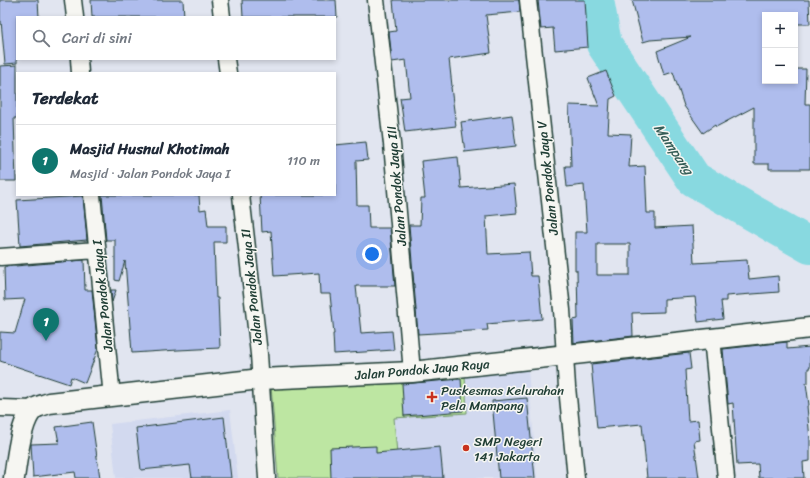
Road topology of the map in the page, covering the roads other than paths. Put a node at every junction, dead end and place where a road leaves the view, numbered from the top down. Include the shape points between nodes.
1 (73, 0) edge
2 (220, 0) edge
3 (376, 0) edge
4 (528, 0) edge
5 (75, 16) edge
6 (222, 16) edge
7 (79, 60) edge
8 (226, 60) edge
9 (80, 72) edge
10 (228, 72) edge
11 (92, 196) edge
12 (241, 196) edge
13 (97, 250) junction
14 (0, 257) edge
15 (810, 328) edge
16 (712, 338) junction
17 (565, 356) junction
18 (412, 372) junction
19 (261, 379) junction
20 (112, 397) junction
21 (0, 408) edge
22 (34, 409) junction
23 (14, 478) edge
24 (267, 478) edge
25 (576, 478) edge
26 (726, 478) edge

1 - 5 street
2 - 6 street
3 - 18 street, Jalan Pondok Jaya III via 392,144
4 - 17 street, Jalan Pondok Jaya V
7 - 9 street
8 - 10 street
11 - 13 street, Jalan Pondok Jaya I
12 - 19 street, Jalan Pondok Jaya II
13 - 14 street
13 - 20 street, Jalan Pondok Jaya I
15 - 16 street, Jalan Pondok Jaya Raya
16 - 17 street, Jalan Pondok Jaya Raya
16 - 26 street
17 - 18 street, Jalan Pondok Jaya Raya
17 - 25 street, Jalan Pondok Jaya V
18 - 19 street, Jalan Pondok Jaya Raya
19 - 20 street, Jalan Pondok Jaya Raya
19 - 24 street, Jalan Pondok Jaya II
20 - 22 street, Jalan Pondok Jaya Raya via 68,400
21 - 22 street
22 - 23 street via 26,420 20,438

